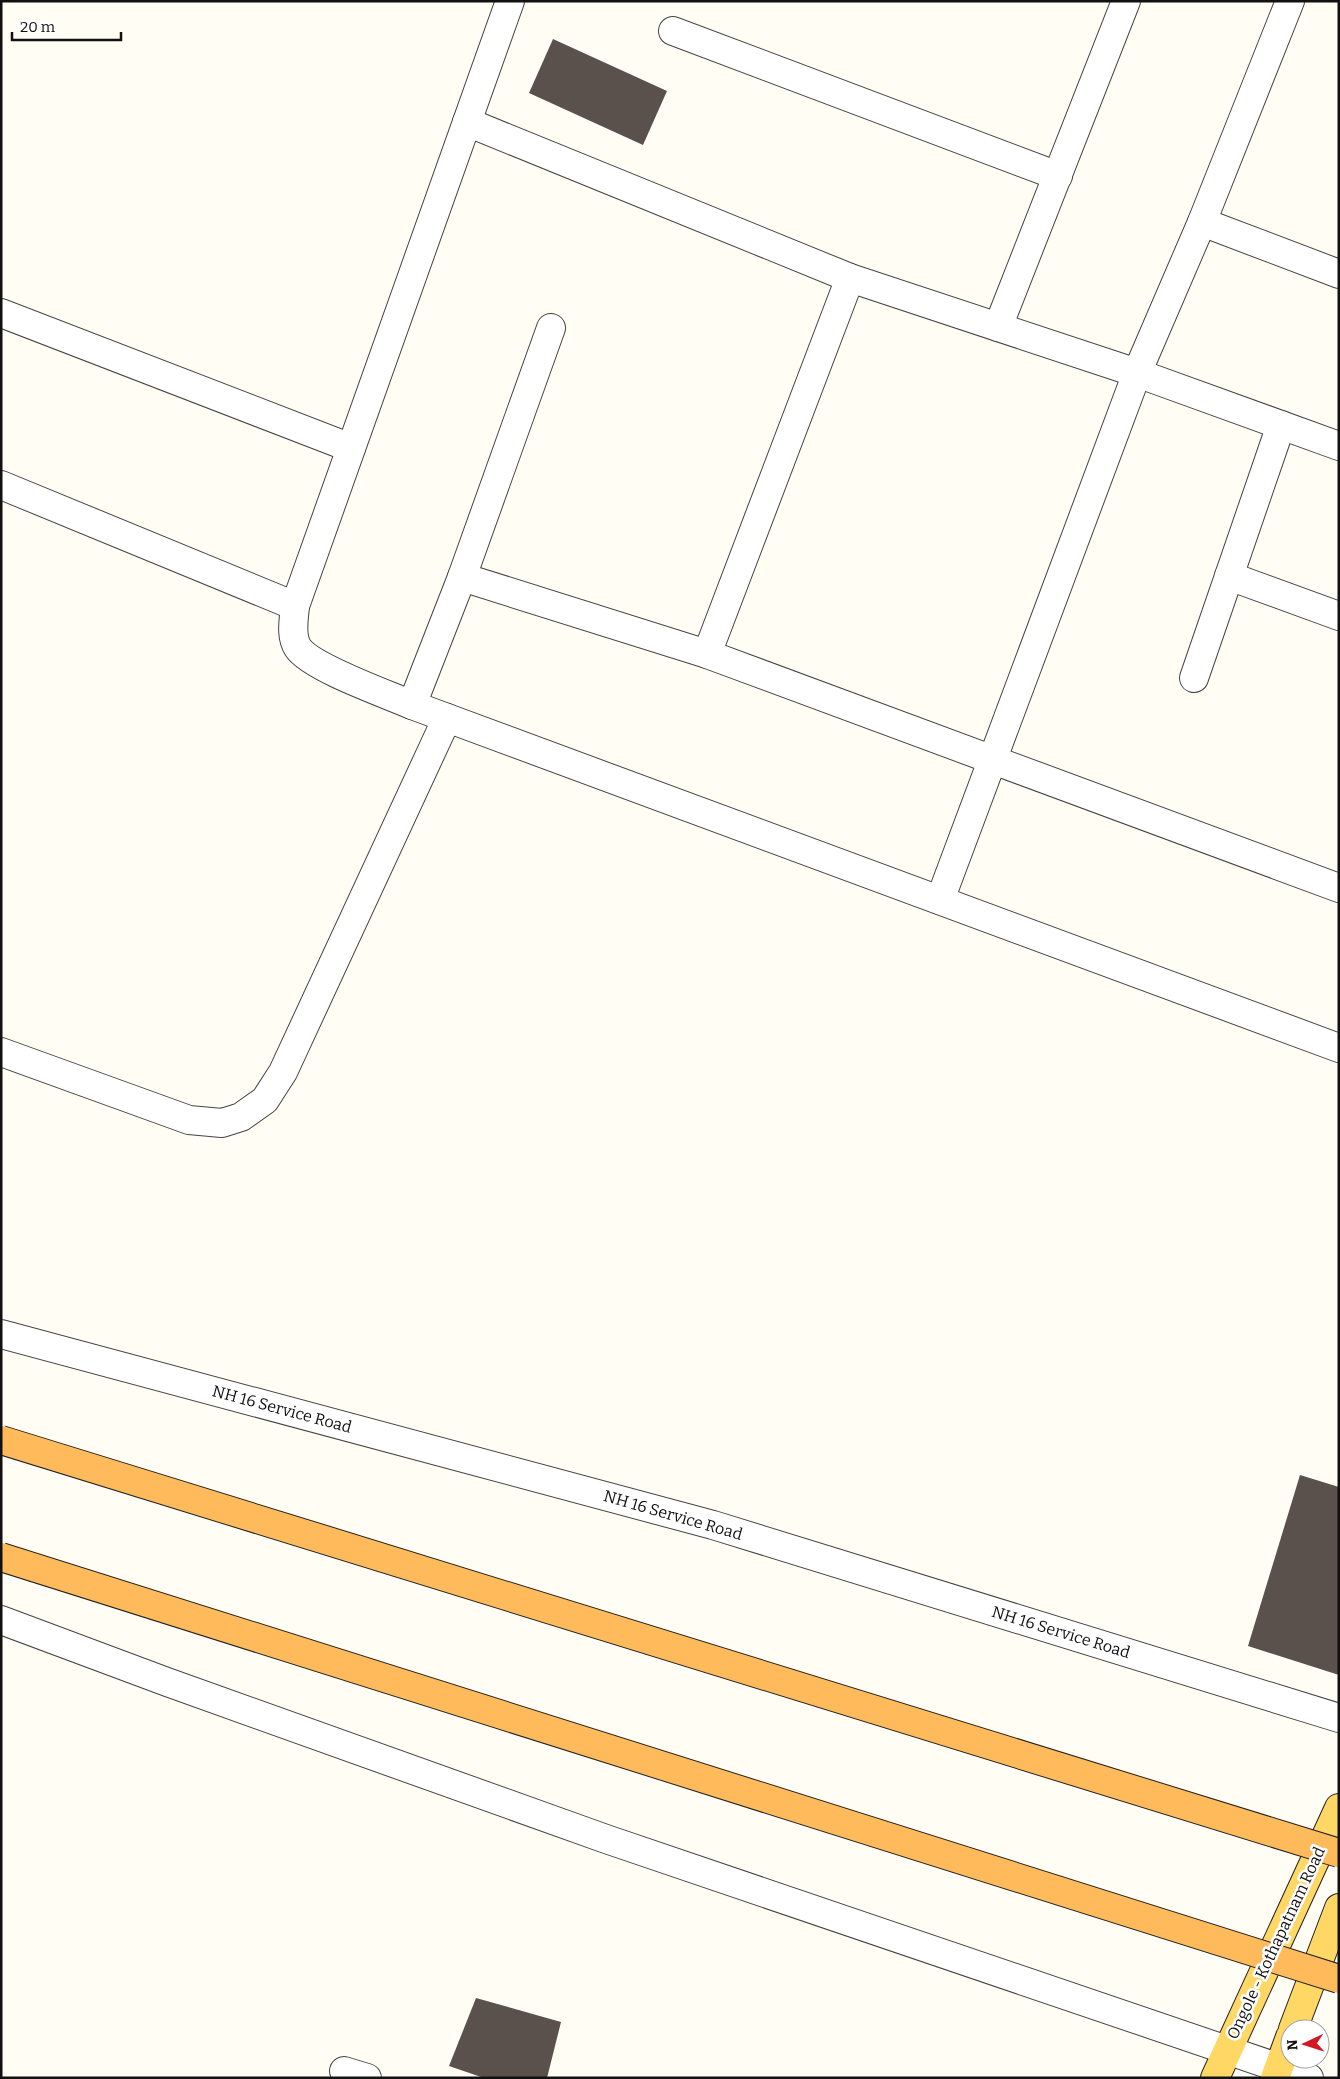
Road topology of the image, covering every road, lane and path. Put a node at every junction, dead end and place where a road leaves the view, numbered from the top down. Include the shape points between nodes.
1 (510, 1) edge
2 (1126, 1) edge
3 (1290, 1) edge
4 (673, 31) dead end
5 (467, 122) junction
6 (1058, 176) junction
7 (1202, 222) junction
8 (1339, 274) edge
9 (850, 278) junction
10 (1, 313) edge
11 (551, 328) dead end
12 (998, 328) junction
13 (1137, 373) junction
14 (1281, 425) junction
15 (1339, 446) edge
16 (351, 448) junction
17 (1, 485) edge
18 (1229, 576) junction
19 (462, 577) junction
20 (295, 606) junction
21 (1339, 616) edge
22 (707, 654) junction
23 (1194, 678) dead end
24 (412, 705) junction
25 (447, 718) junction
26 (992, 760) junction
27 (1339, 888) edge
28 (940, 900) junction
29 (1339, 1048) edge
30 (1, 1052) edge
31 (1, 1334) edge
32 (1, 1440) edge
33 (1, 1557) edge
34 (1, 1620) edge
35 (1339, 1718) edge
36 (1339, 1808) edge
37 (1339, 1853) edge
38 (1339, 1908) edge
39 (1339, 1979) edge
40 (1297, 2019) edge
41 (1226, 2051) junction
42 (1277, 2073) edge
43 (1215, 2078) edge
44 (1309, 2078) edge

1 - 5 street
2 - 6 street
3 - 7 street
4 - 6 street
5 - 9 street
5 - 16 street
6 - 12 street
7 - 8 street
7 - 13 street
9 - 12 street
9 - 22 street
10 - 16 street
11 - 19 street
12 - 13 street
13 - 14 street
13 - 26 street
14 - 15 street
14 - 18 street
16 - 20 street
17 - 20 street
18 - 21 street
18 - 23 street
19 - 22 street
19 - 24 street
20 - 24 street via 293,630 297,647 310,661
22 - 26 street
24 - 25 street
25 - 28 street
25 - 30 street via 283,1072 265,1100 240,1117 222,1123 189,1120
26 - 27 street
26 - 28 street
28 - 29 street
31 - 35 street, NH 16 Service Road via 714,1525
32 - 37 highway, bridge
33 - 39 highway, bridge
34 - 41 street via 597,1836
36 - 41 main road, Ongole - Kothapatnam Road
38 - 40 main road
41 - 42 street
41 - 43 main road, Ongole - Kothapatnam Road
42 - 44 street

